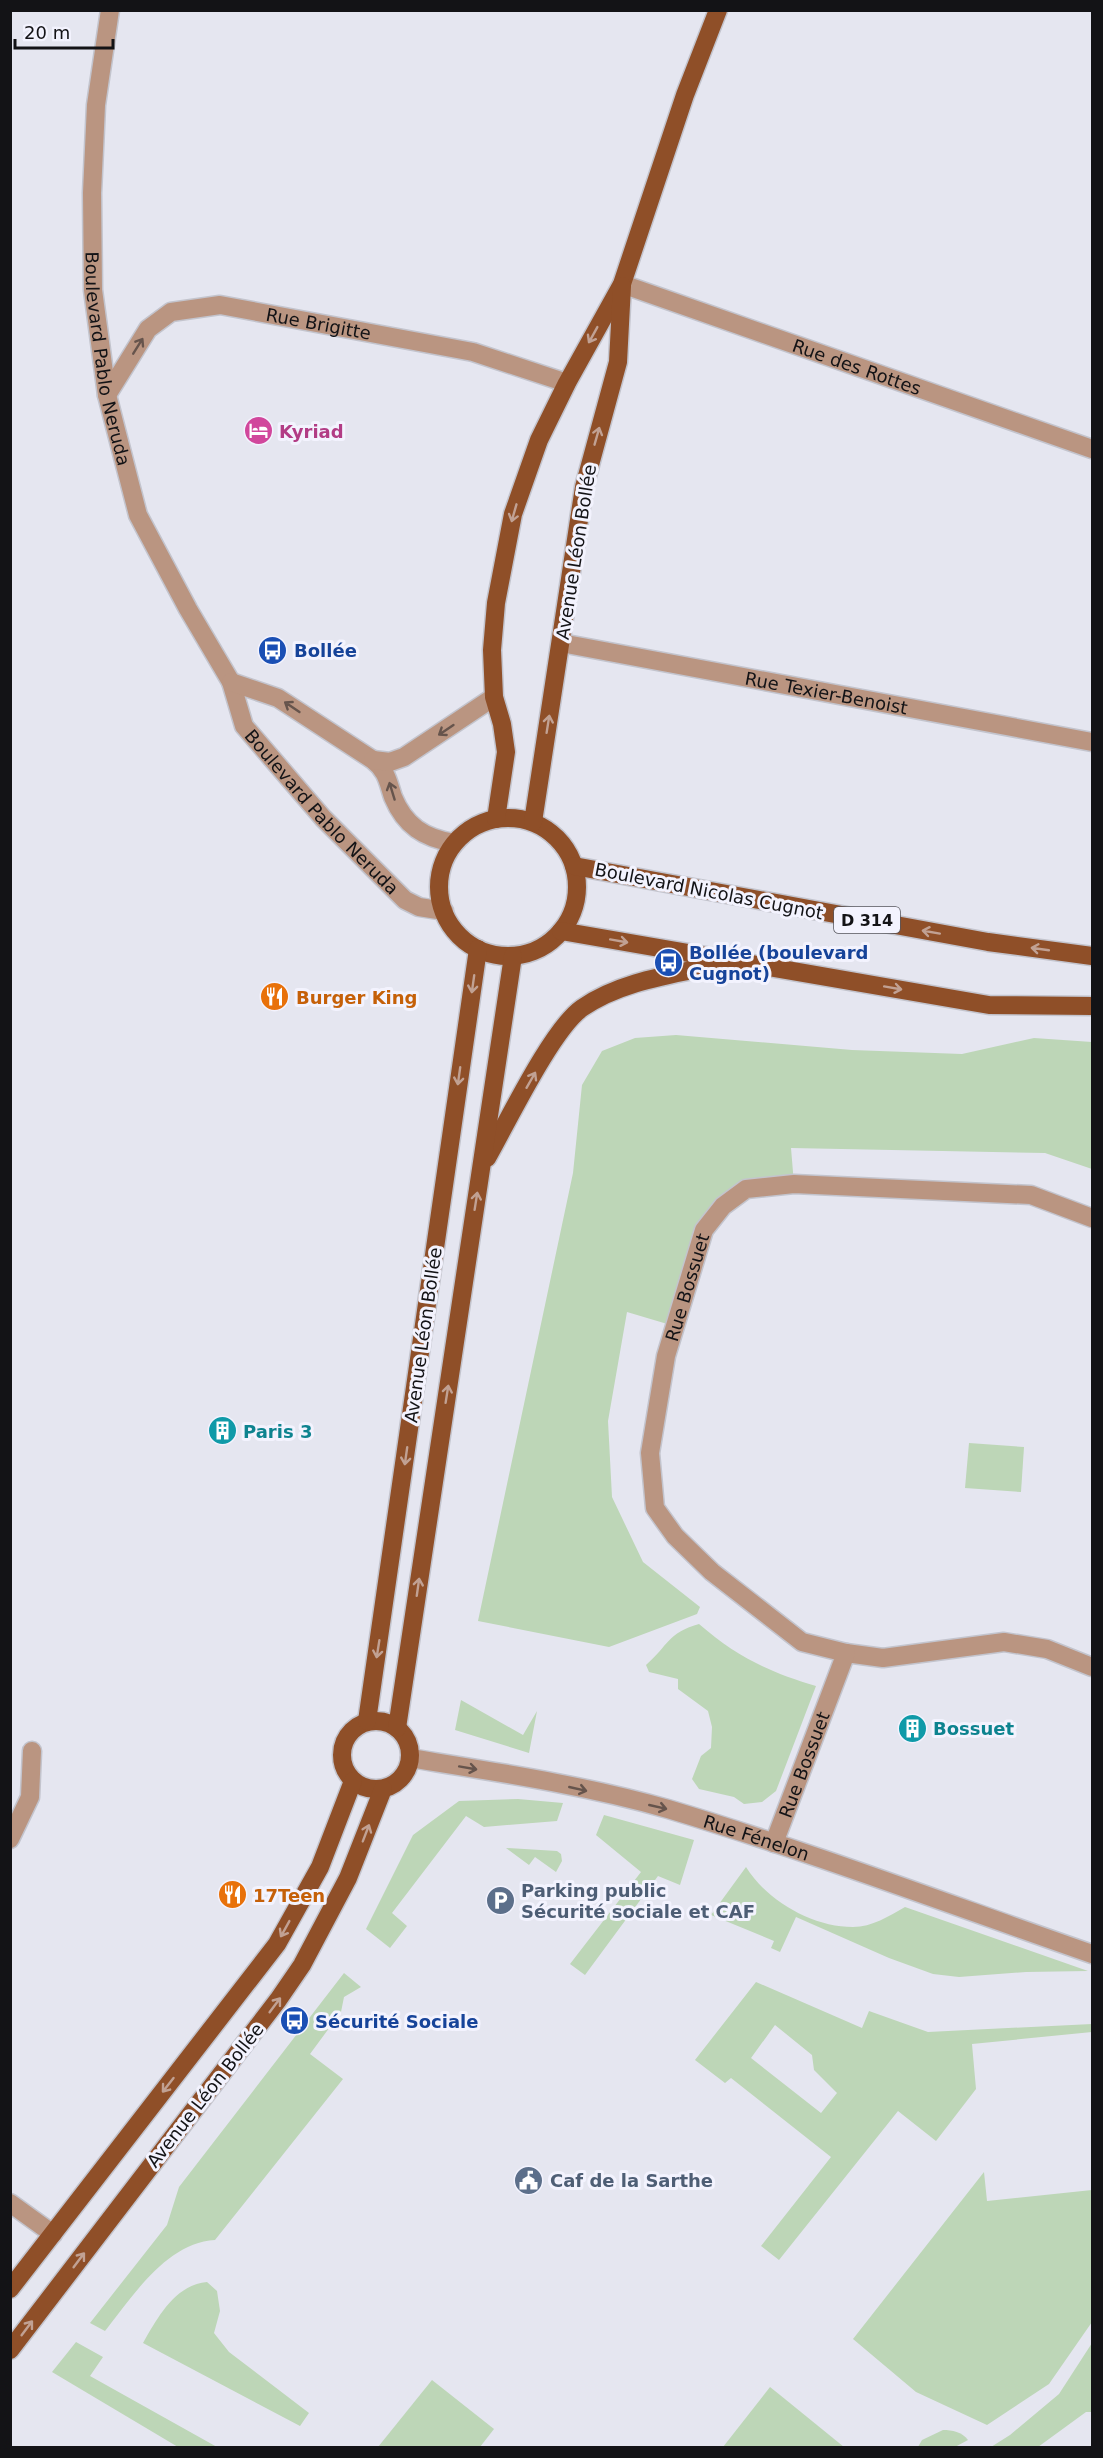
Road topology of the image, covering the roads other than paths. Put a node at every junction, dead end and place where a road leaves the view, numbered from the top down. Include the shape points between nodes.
1 (110, 10) edge
2 (718, 10) edge
3 (622, 284) junction
4 (567, 383) junction
5 (106, 395) junction
6 (1092, 449) edge
7 (561, 643) junction
8 (231, 681) junction
9 (494, 697) junction
10 (1092, 742) edge
11 (373, 760) junction
12 (496, 819) junction
13 (533, 822) junction
14 (454, 843) junction
15 (574, 866) junction
16 (444, 911) junction
17 (561, 931) junction
18 (477, 949) junction
19 (513, 956) junction
20 (1092, 956) edge
21 (732, 961) junction
22 (1092, 1006) edge
23 (482, 1168) junction
24 (1092, 1218) edge
25 (846, 1653) junction
26 (1092, 1667) edge
27 (367, 1721) junction
28 (397, 1728) junction
29 (32, 1751) dead end
30 (410, 1758) junction
31 (353, 1781) junction
32 (383, 1789) junction
33 (10, 1839) edge
34 (774, 1843) junction
35 (1092, 1954) edge
36 (10, 2203) edge
37 (53, 2234) junction
38 (10, 2289) edge
39 (10, 2350) edge

1 - 5 street, Boulevard Pablo Neruda via 96,105 92,193 93,290
2 - 3 main road, Avenue Léon Bollée via 685,95
3 -> 4 main road, Avenue Léon Bollée
3 - 6 street, Rue des Rottes
7 -> 3 main road, Avenue Léon Bollée via 584,488 618,362
5 -> 4 street, Rue Brigitte via 148,329 171,312 220,305 473,352
4 -> 9 main road, Avenue Léon Bollée via 539,440 513,514 496,603
5 - 8 street, Boulevard Pablo Neruda via 138,515
7 - 10 street, Rue Texier-Benoist
13 -> 7 main road, Avenue Léon Bollée
11 -> 8 street via 278,698
8 - 16 street, Boulevard Pablo Neruda via 244,726 323,818 405,900
9 -> 11 street via 404,757 390,762
9 - 12 main road, Avenue Léon Bollée via 506,752
14 -> 11 street via 432,839 408,823 394,799 386,773
12 - 13 main road via 509,817
12 - 14 main road via 477,825
13 - 15 main road via 566,847
14 - 16 main road via 439,881
15 - 17 main road via 577,899
20 -> 15 main road, Boulevard Nicolas Cugnot / D 314 via 988,942
16 - 18 main road via 461,939
17 - 19 main road via 541,949
17 -> 21 main road
18 - 19 main road
18 -> 27 main road, Avenue Léon Bollée
19 - 23 main road, Avenue Léon Bollée
21 -> 22 main road via 989,1005
23 -> 21 main road, Avenue Léon Bollée via 555,1040 581,1009 621,987
28 -> 23 main road, Avenue Léon Bollée
24 - 25 street, Rue Bossuet via 1030,1195 794,1184 746,1189 723,1206 704,1230 666,1356 650,1453 655,1508 675,1536 712,1572 801,1642
25 - 26 street, Rue Bossuet via 884,1658 1004,1642 1047,1648
25 - 34 street, Rue Bossuet
27 - 28 main road via 388,1722
27 - 31 main road via 348,1734 342,1747 344,1769
28 - 30 main road via 407,1741
29 - 33 street via 30,1797
30 - 32 main road, Avenue Léon Bollée via 401,1778
30 -> 34 street, Rue Fénelon via 554,1783 666,1809
31 - 32 main road
31 -> 37 main road, Avenue Léon Bollée via 320,1867 277,1944
39 -> 32 main road, Avenue Léon Bollée via 279,2000 348,1878
34 - 35 street, Rue Fénelon
36 - 37 street
37 - 38 main road, Avenue Léon Bollée

